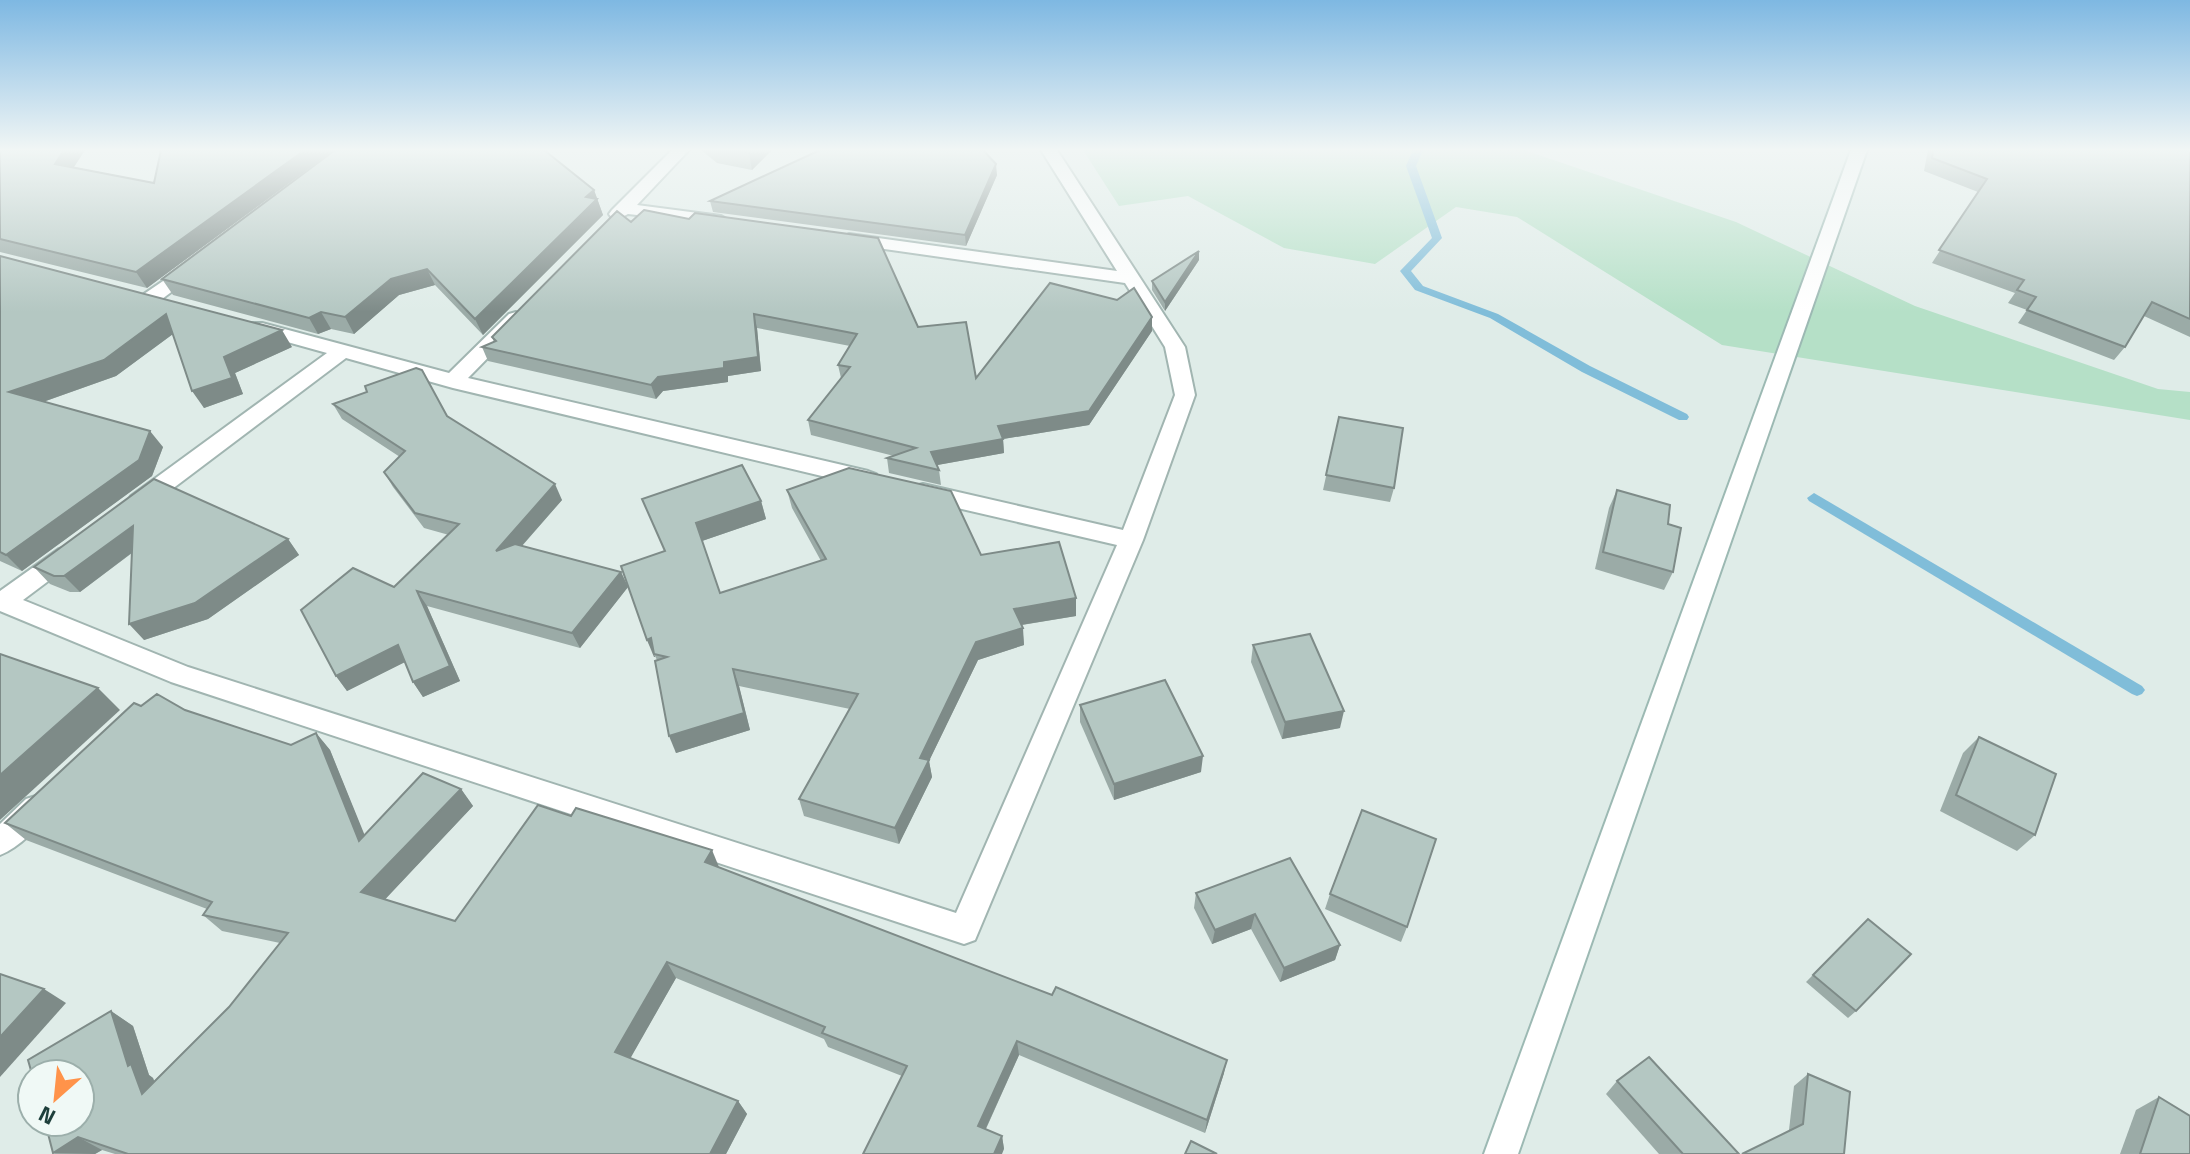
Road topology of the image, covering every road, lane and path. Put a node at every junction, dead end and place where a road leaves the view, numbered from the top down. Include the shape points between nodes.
1 (628, 204) edge
2 (1082, 204) edge
3 (1840, 204) edge
4 (624, 208) junction
5 (735, 223) edge
6 (603, 229) edge
7 (829, 236) edge
8 (201, 261) edge
9 (1128, 278) junction
10 (528, 305) edge
11 (181, 306) edge
12 (240, 323) edge
13 (343, 351) junction
14 (453, 381) junction
15 (116, 519) edge
16 (1131, 540) junction
17 (79, 547) edge
18 (2, 602) edge
19 (180, 675) junction
20 (158, 696) edge
21 (56, 790) edge
22 (0, 842) edge
23 (1501, 1154) edge

1 - 4 street
2 - 9 street
3 - 23 street
4 - 5 street
4 - 6 street
7 - 9 street
8 - 11 street via 144,296
9 - 16 street via 1175,347 1185,395
10 - 14 street
12 - 13 street
13 - 14 street
13 - 15 street
14 - 16 street
16 - 19 street via 964,930
17 - 18 street
18 - 19 street
19 - 20 street
21 - 22 street

